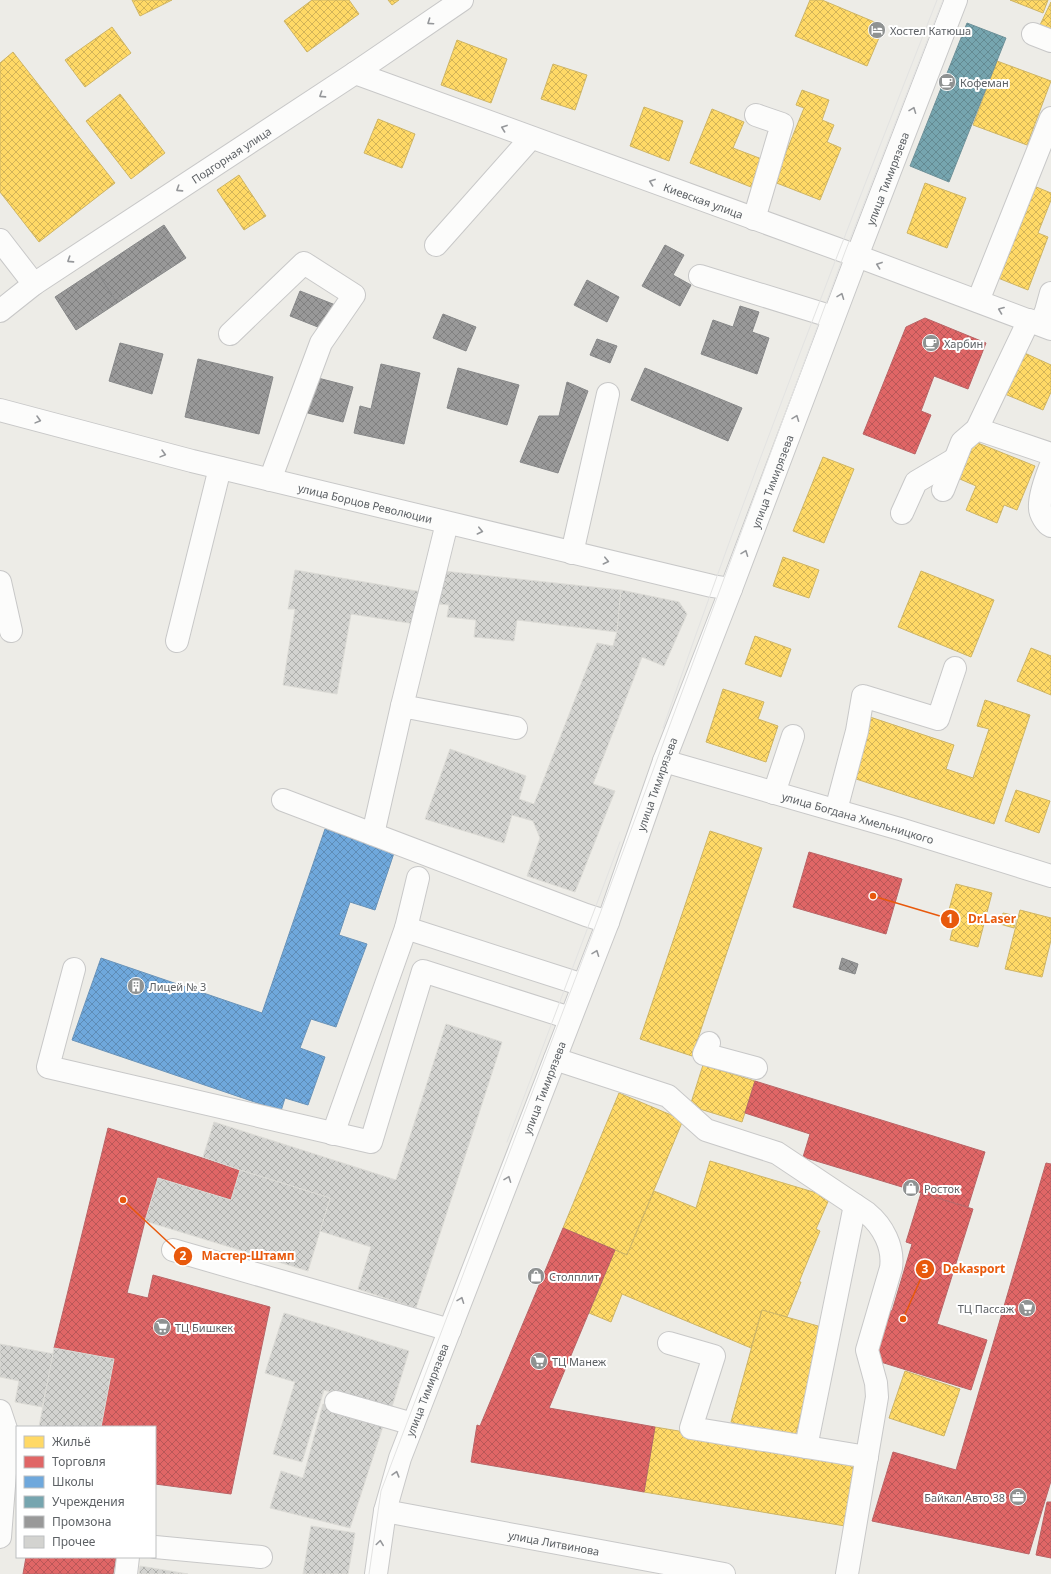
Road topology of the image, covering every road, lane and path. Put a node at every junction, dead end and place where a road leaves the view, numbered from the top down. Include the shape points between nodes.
1 (462, 0) edge
2 (956, 0) edge
3 (355, 73) junction
4 (756, 116) dead end
5 (1051, 118) edge
6 (531, 138) junction
7 (754, 219) junction
8 (0, 240) edge
9 (436, 245) dead end
10 (856, 256) junction
11 (700, 276) dead end
12 (34, 284) junction
13 (1051, 293) edge
14 (978, 302) junction
15 (0, 311) edge
16 (833, 317) junction
17 (1040, 324) edge
18 (230, 334) dead end
19 (608, 394) dead end
20 (0, 410) edge
21 (977, 430) junction
22 (1051, 454) edge
23 (955, 460) junction
24 (1051, 465) edge
25 (220, 468) junction
26 (270, 480) junction
27 (942, 490) dead end
28 (902, 513) dead end
29 (447, 523) junction
30 (1051, 526) edge
31 (572, 553) junction
32 (0, 582) edge
33 (732, 589) junction
34 (11, 631) dead end
35 (177, 641) dead end
36 (955, 668) dead end
37 (402, 706) junction
38 (516, 728) dead end
39 (793, 736) dead end
40 (664, 761) junction
41 (774, 793) junction
42 (283, 800) dead end
43 (836, 810) junction
44 (373, 834) junction
45 (1051, 876) edge
46 (418, 878) dead end
47 (608, 922) junction
48 (406, 928) junction
49 (74, 969) dead end
50 (584, 985) junction
51 (570, 1018) junction
52 (709, 1043) dead end
53 (555, 1059) junction
54 (756, 1068) dead end
55 (333, 1134) junction
56 (855, 1205) junction
57 (173, 1250) dead end
58 (450, 1330) junction
59 (668, 1343) dead end
60 (336, 1402) dead end
61 (0, 1411) edge
62 (413, 1424) junction
63 (806, 1447) junction
64 (867, 1457) junction
65 (385, 1511) junction
66 (0, 1537) edge
67 (156, 1547) edge
68 (128, 1558) edge
69 (261, 1558) dead end
70 (126, 1574) edge
71 (376, 1574) edge
72 (724, 1574) edge
73 (846, 1574) edge

1 -> 3 street, Подгорная улица
10 -> 2 street, улица Тимирязева
6 -> 3 street, Киевская улица
3 -> 12 street, Подгорная улица
4 - 7 street via 782,124
5 - 14 street
7 -> 6 street, Киевская улица
6 - 9 street
7 - 10 street, Киевская улица
8 - 12 street
14 -> 10 street, Киевская улица
16 -> 10 street, улица Тимирязева
11 - 16 street
12 - 15 street, Подгорная улица
13 - 17 street
17 -> 14 street, Киевская улица
33 -> 16 street, улица Тимирязева
17 - 21 street
18 - 26 street via 304,263 354,295 321,343
19 - 31 street
20 -> 25 street, улица Борцов Революции
21 - 22 street
21 - 23 street via 962,442
23 - 27 street
23 - 28 street via 916,482
24 - 30 street via 1040,508 1047,524
25 - 26 street, улица Борцов Революции
25 - 35 street
26 - 29 street, улица Борцов Революции
29 -> 31 street, улица Борцов Революции
29 - 37 street
31 -> 33 street, улица Борцов Революции
32 - 34 street
33 - 40 street, улица Тимирязева
36 - 43 street via 938,718 863,696 857,731
37 - 38 street
37 - 44 street
39 - 41 street
40 - 41 street, улица Богдана Хмельницкого
40 - 47 street, улица Тимирязева
41 - 43 street, улица Богдана Хмельницкого
42 - 44 street
43 - 45 street, улица Богдана Хмельницкого
44 - 47 street
46 - 48 street
50 -> 47 street, улица Тимирязева
48 - 50 street
48 - 55 street
49 - 55 street via 48,1066
50 - 51 street, улица Тимирязева
51 - 53 street, улица Тимирязева
51 - 55 street via 423,971 371,1142
52 - 54 street via 704,1054
53 - 56 street via 668,1096 706,1130 777,1153
58 -> 53 street, улица Тимирязева
56 - 63 street
56 - 64 street via 874,1218 879,1225 892,1260 867,1350 878,1390
57 - 58 street
58 - 62 street, улица Тимирязева
59 - 63 street via 714,1356 691,1428
60 - 62 street
61 - 66 street via 8,1435
65 -> 62 street, улица Тимирязева
63 - 64 street
64 - 73 street
71 -> 65 street, улица Тимирязева
65 - 72 street, улица Литвинова
67 - 69 street
68 - 70 street

